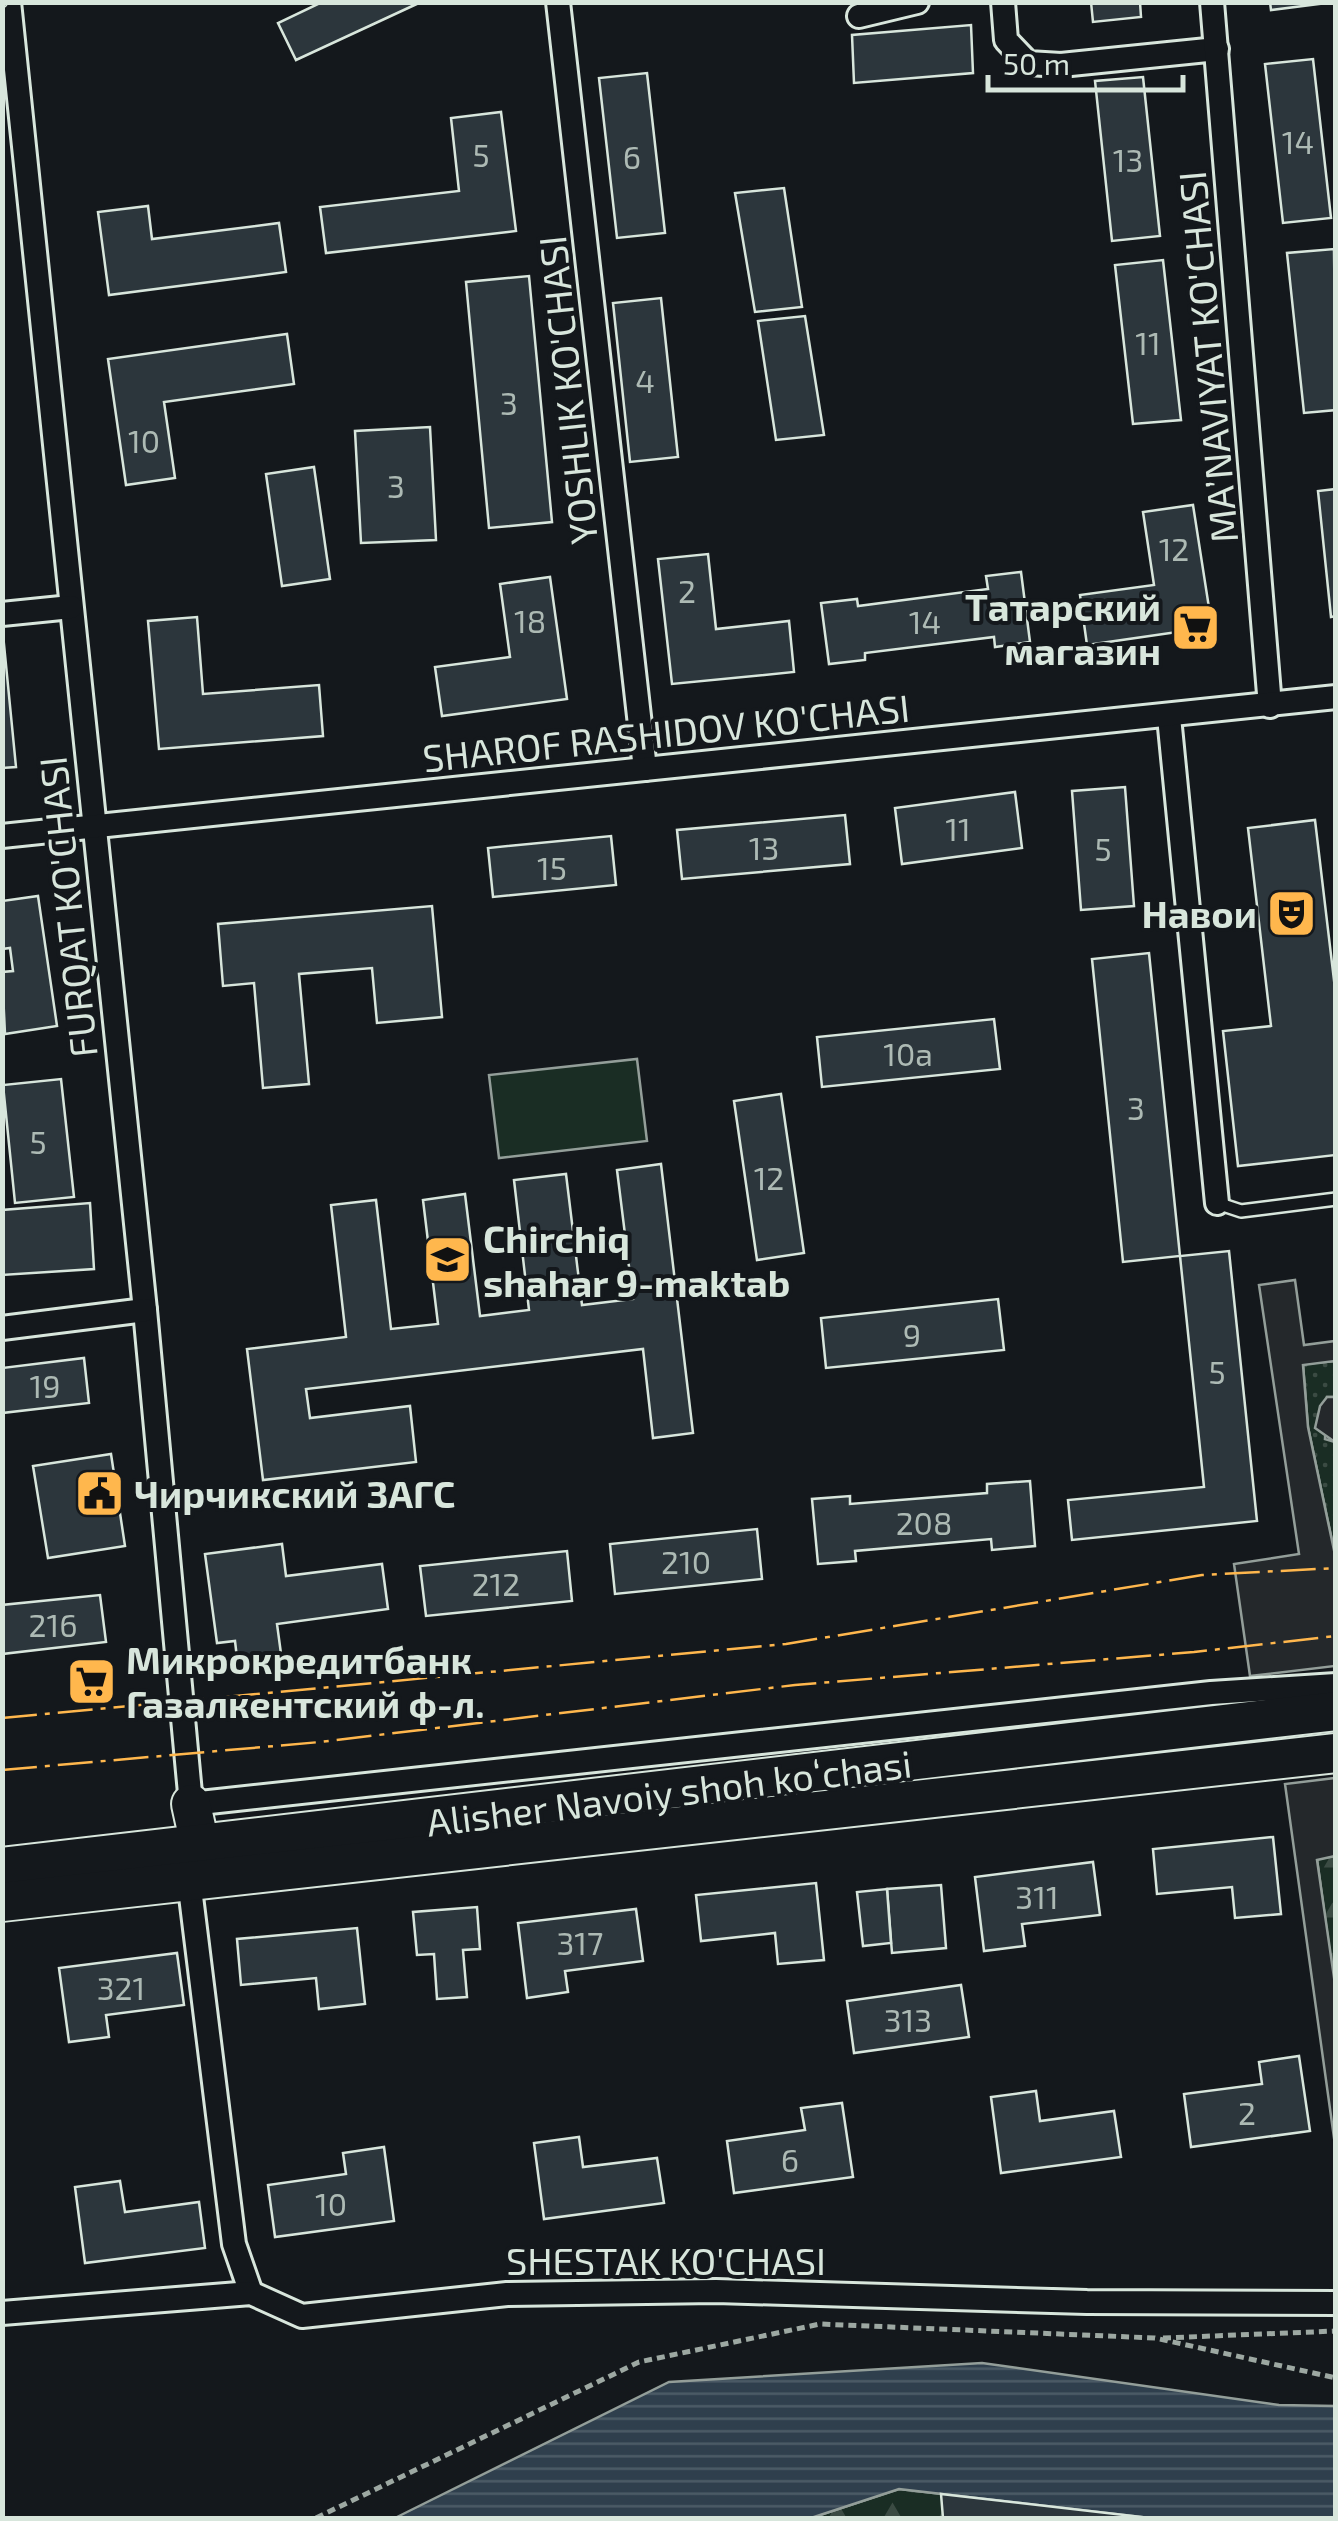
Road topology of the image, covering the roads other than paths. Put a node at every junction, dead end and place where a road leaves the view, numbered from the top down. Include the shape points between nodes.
1 (9, 2) edge
2 (558, 2) edge
3 (917, 2) edge
4 (1003, 2) edge
5 (1212, 2) edge
6 (859, 16) dead end
7 (1218, 49) junction
8 (71, 607) junction
9 (2, 614) edge
10 (1336, 697) edge
11 (1270, 706) junction
12 (1168, 717) junction
13 (645, 770) junction
14 (94, 826) junction
15 (2, 836) edge
16 (1336, 1198) edge
17 (1217, 1203) joint
18 (145, 1310) junction
19 (2, 1328) edge
20 (1336, 1686) edge
21 (1336, 1711) edge
22 (1336, 1753) edge
23 (191, 1804) junction
24 (191, 1858) junction
25 (2, 1868) edge
26 (2, 1902) edge
27 (251, 2293) junction
28 (1336, 2303) edge
29 (2, 2313) edge

1 - 8 street, FURQAT KO'CHASI
2 - 13 street, YOSHLIK KO'CHASI
3 - 6 street
4 - 7 street via 1006,40 1028,62 1061,65
5 - 7 street, MA’NAVIYAT KO'CHASI
7 - 11 street, MA’NAVIYAT KO'CHASI
8 - 9 street
8 - 14 street, FURQAT KO'CHASI
10 - 11 street, SHAROF RASHIDOV KO'CHASI
11 - 12 street, SHAROF RASHIDOV KO'CHASI
12 - 13 street, SHAROF RASHIDOV KO'CHASI
12 - 17 street
13 - 14 street, SHAROF RASHIDOV KO'CHASI
14 - 15 street, SHAROF RASHIDOV KO'CHASI
14 - 18 street, FURQAT KO'CHASI
16 - 17 lane via 1241,1211
18 - 19 street
18 - 23 street, FURQAT KO'CHASI
20 - 23 street, Alisher Navoiy shoh koʻchasi via 1192,1695
21 - 24 main road, Alisher Navoiy shoh koʻchasi
22 - 24 main road, Alisher Navoiy shoh koʻchasi
23 - 24 main road
24 - 25 main road, Alisher Navoiy shoh koʻchasi
24 - 26 main road, Alisher Navoiy shoh koʻchasi
24 - 27 street via 234,2244
27 - 28 street, SHESTAK KO'CHASI via 302,2316 508,2294 716,2290
27 - 29 street, SHESTAK KO'CHASI

